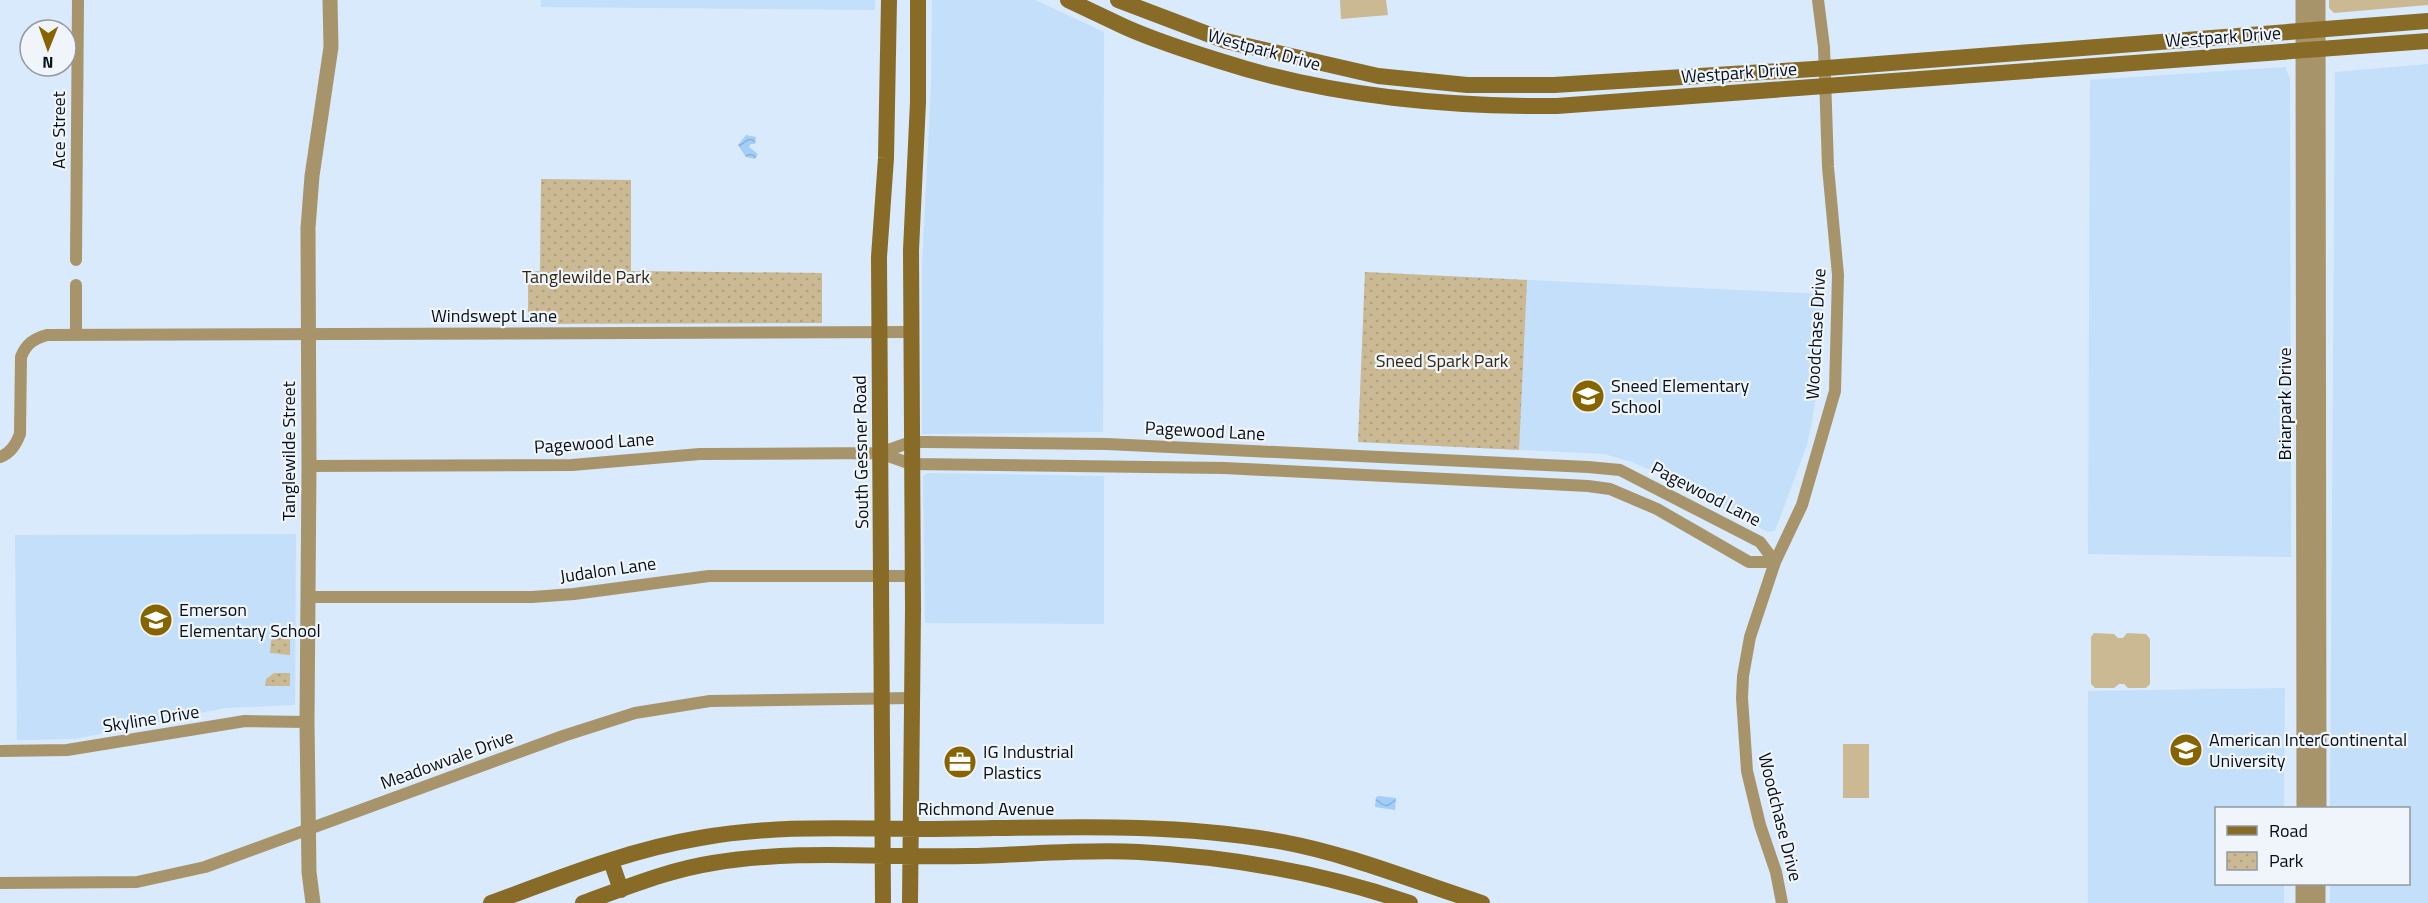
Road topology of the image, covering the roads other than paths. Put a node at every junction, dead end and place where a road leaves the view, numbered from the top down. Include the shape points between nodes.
1 (78, 0) edge
2 (330, 0) edge
3 (889, 0) edge
4 (918, 0) edge
5 (1118, 0) edge
6 (1818, 0) edge
7 (2303, 0) edge
8 (2318, 0) edge
9 (1073, 1) edge
10 (2428, 21) edge
11 (2311, 29) junction
12 (1226, 41) junction
13 (2428, 41) edge
14 (2311, 50) junction
15 (1981, 55) junction
16 (1221, 62) junction
17 (1826, 68) junction
18 (1983, 75) junction
19 (1827, 86) junction
20 (886, 158) junction
21 (915, 160) junction
22 (76, 260) dead end
23 (76, 285) dead end
24 (879, 332) junction
25 (911, 332) junction
26 (76, 334) junction
27 (308, 334) junction
28 (911, 442) junction
29 (880, 453) junction
30 (0, 457) edge
31 (911, 464) junction
32 (309, 466) junction
33 (1775, 562) junction
34 (882, 576) junction
35 (913, 576) junction
36 (309, 597) junction
37 (882, 697) junction
38 (912, 698) junction
39 (307, 722) junction
40 (0, 751) edge
41 (2304, 807) edge
42 (2319, 807) edge
43 (1088, 827) junction
44 (883, 828) junction
45 (910, 829) junction
46 (308, 830) junction
47 (1080, 852) junction
48 (882, 856) junction
49 (910, 856) junction
50 (611, 861) junction
51 (0, 883) edge
52 (2303, 885) edge
53 (2318, 885) edge
54 (621, 890) junction
55 (1447, 897) edge
56 (313, 903) edge
57 (491, 903) edge
58 (583, 903) edge
59 (883, 903) edge
60 (910, 903) edge
61 (1410, 903) edge
62 (1482, 903) edge
63 (1782, 903) edge
64 (2303, 903) edge
65 (2318, 903) edge

1 - 22 street, Ace Street
2 - 27 street, Tanglewilde Street via 331,47 308,228
3 - 20 main road, South Gessner Road
4 - 21 main road
5 - 12 main road, Westpark Drive
6 - 17 street, Woodchase Drive
7 - 11 street, Briarpark Drive
8 - 11 street, Briarpark Drive
9 - 16 main road, Westpark Drive via 1127,28
10 - 11 main road, Westpark Drive
11 - 14 street, Briarpark Drive
11 - 15 main road, Westpark Drive
12 - 16 main road
12 - 17 main road, Westpark Drive via 1378,76 1467,85 1554,85
13 - 14 main road, Westpark Drive
14 - 18 main road, Westpark Drive
14 - 41 street, Briarpark Drive
14 - 42 street, Briarpark Drive
15 - 17 main road, Westpark Drive
15 - 18 main road
16 - 19 main road, Westpark Drive via 1380,97 1516,107
17 - 19 street, Woodchase Drive
18 - 19 main road, Westpark Drive
19 - 33 street, Woodchase Drive via 1828,167 1839,282 1835,391 1802,505
20 - 21 main road
20 - 24 main road, South Gessner Road via 879,257
21 - 25 main road
23 - 26 street
24 - 25 street, Windswept Lane
24 - 27 street, Windswept Lane
24 - 29 main road, South Gessner Road
25 - 28 main road
26 - 27 street, Windswept Lane
26 - 30 street via 35,338 25,348 21,357 20,434 7,454
27 - 32 street, Tanglewilde Street
28 - 29 street, Pagewood Lane
28 - 31 main road
28 - 33 street, Pagewood Lane via 1180,447 1620,470 1760,542
29 - 31 street, Pagewood Lane
29 - 32 street, Pagewood Lane via 700,454 572,465
29 - 34 main road, South Gessner Road
31 - 33 street, Pagewood Lane via 1234,469 1588,486 1610,489 1657,509 1749,562
31 - 35 main road
32 - 36 street, Tanglewilde Street
33 - 63 street, Woodchase Drive via 1750,638 1743,676 1742,718 1747,771
34 - 35 street, Judalon Lane
34 - 36 street, Judalon Lane via 709,576 532,597
34 - 37 main road, South Gessner Road
35 - 38 main road
36 - 39 street, Tanglewilde Street
37 - 38 street, Meadowvale Drive
37 - 44 main road, South Gessner Road
37 - 46 street, Meadowvale Drive via 710,701 635,713
38 - 45 main road
39 - 40 street, Skyline Drive via 245,721 67,750
39 - 46 street, Tanglewilde Street
43 - 45 main road, Richmond Avenue
43 - 47 main road
43 - 55 main road, Richmond Avenue via 1205,832 1284,843 1388,869
44 - 45 main road, Richmond Avenue
44 - 48 main road, South Gessner Road
44 - 50 main road, Richmond Avenue via 734,832
45 - 49 main road
46 - 51 street, Meadowvale Drive via 206,867 137,882
46 - 56 street, Tanglewilde Street
47 - 49 main road
47 - 61 main road via 1138,852 1265,866 1341,882
48 - 49 main road
48 - 54 main road via 782,856 712,863
48 - 59 main road, South Gessner Road
49 - 60 main road
50 - 54 main road
50 - 57 main road, Richmond Avenue
52 - 64 street
53 - 65 street
54 - 58 main road
55 - 62 main road, Richmond Avenue

